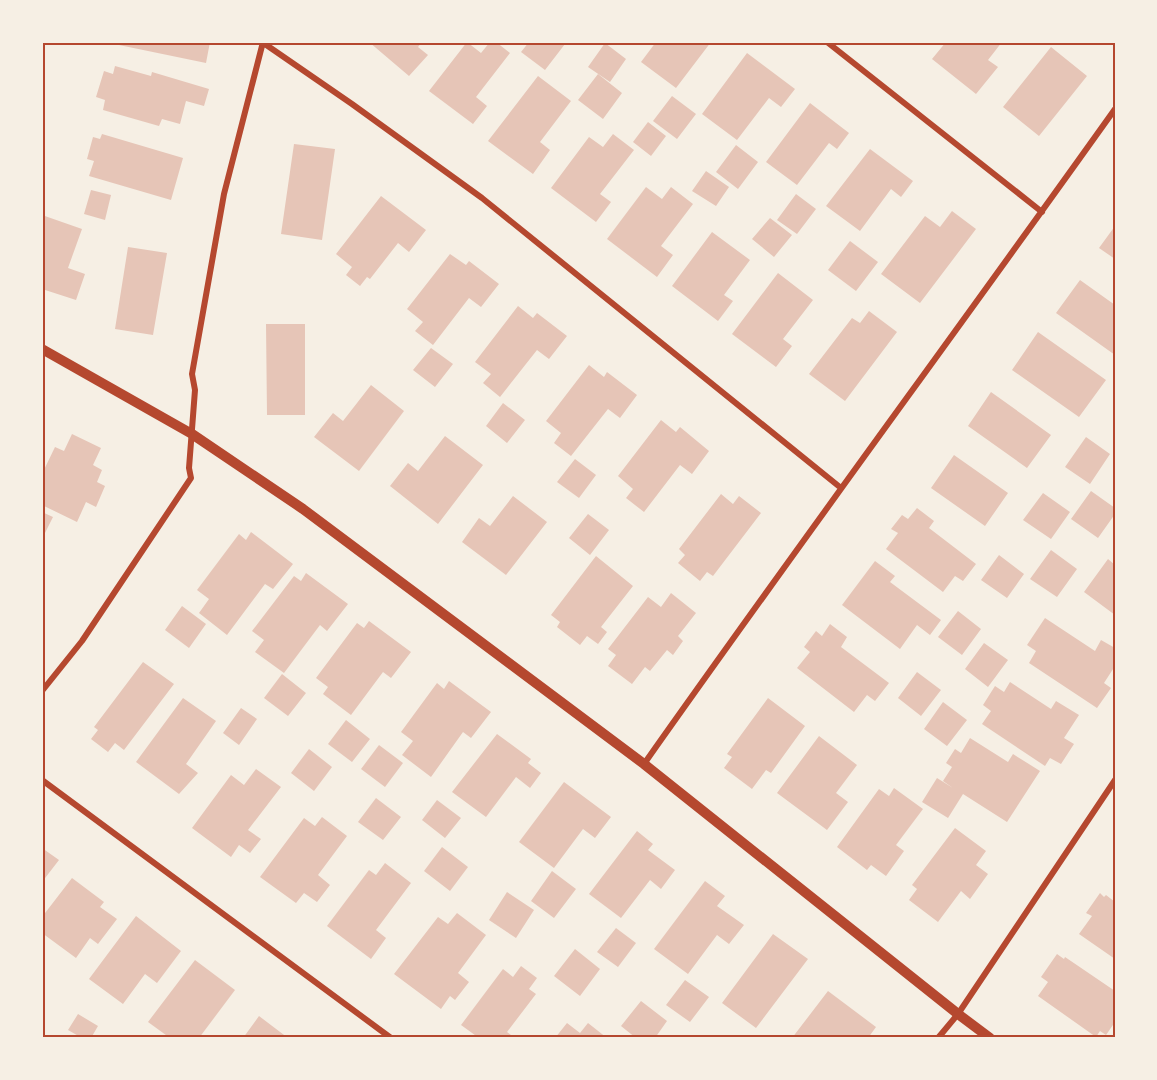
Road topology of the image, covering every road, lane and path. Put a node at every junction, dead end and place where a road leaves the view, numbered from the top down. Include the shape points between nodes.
1 (262, 42) edge
2 (827, 42) edge
3 (1115, 109) edge
4 (1042, 212) junction
5 (42, 350) edge
6 (192, 434) junction
7 (841, 488) junction
8 (42, 691) edge
9 (644, 764) junction
10 (42, 780) edge
11 (1115, 780) edge
12 (958, 1014) junction
13 (391, 1038) edge
14 (938, 1038) edge
15 (990, 1038) edge

1 - 6 street via 225,194 192,374
1 - 7 street via 482,198
2 - 4 street
3 - 4 street
4 - 7 street
5 - 6 street
6 - 8 street via 191,478 82,641
6 - 9 street via 303,509
7 - 9 street
9 - 12 street
10 - 13 street
11 - 12 street
12 - 14 street
12 - 15 street

